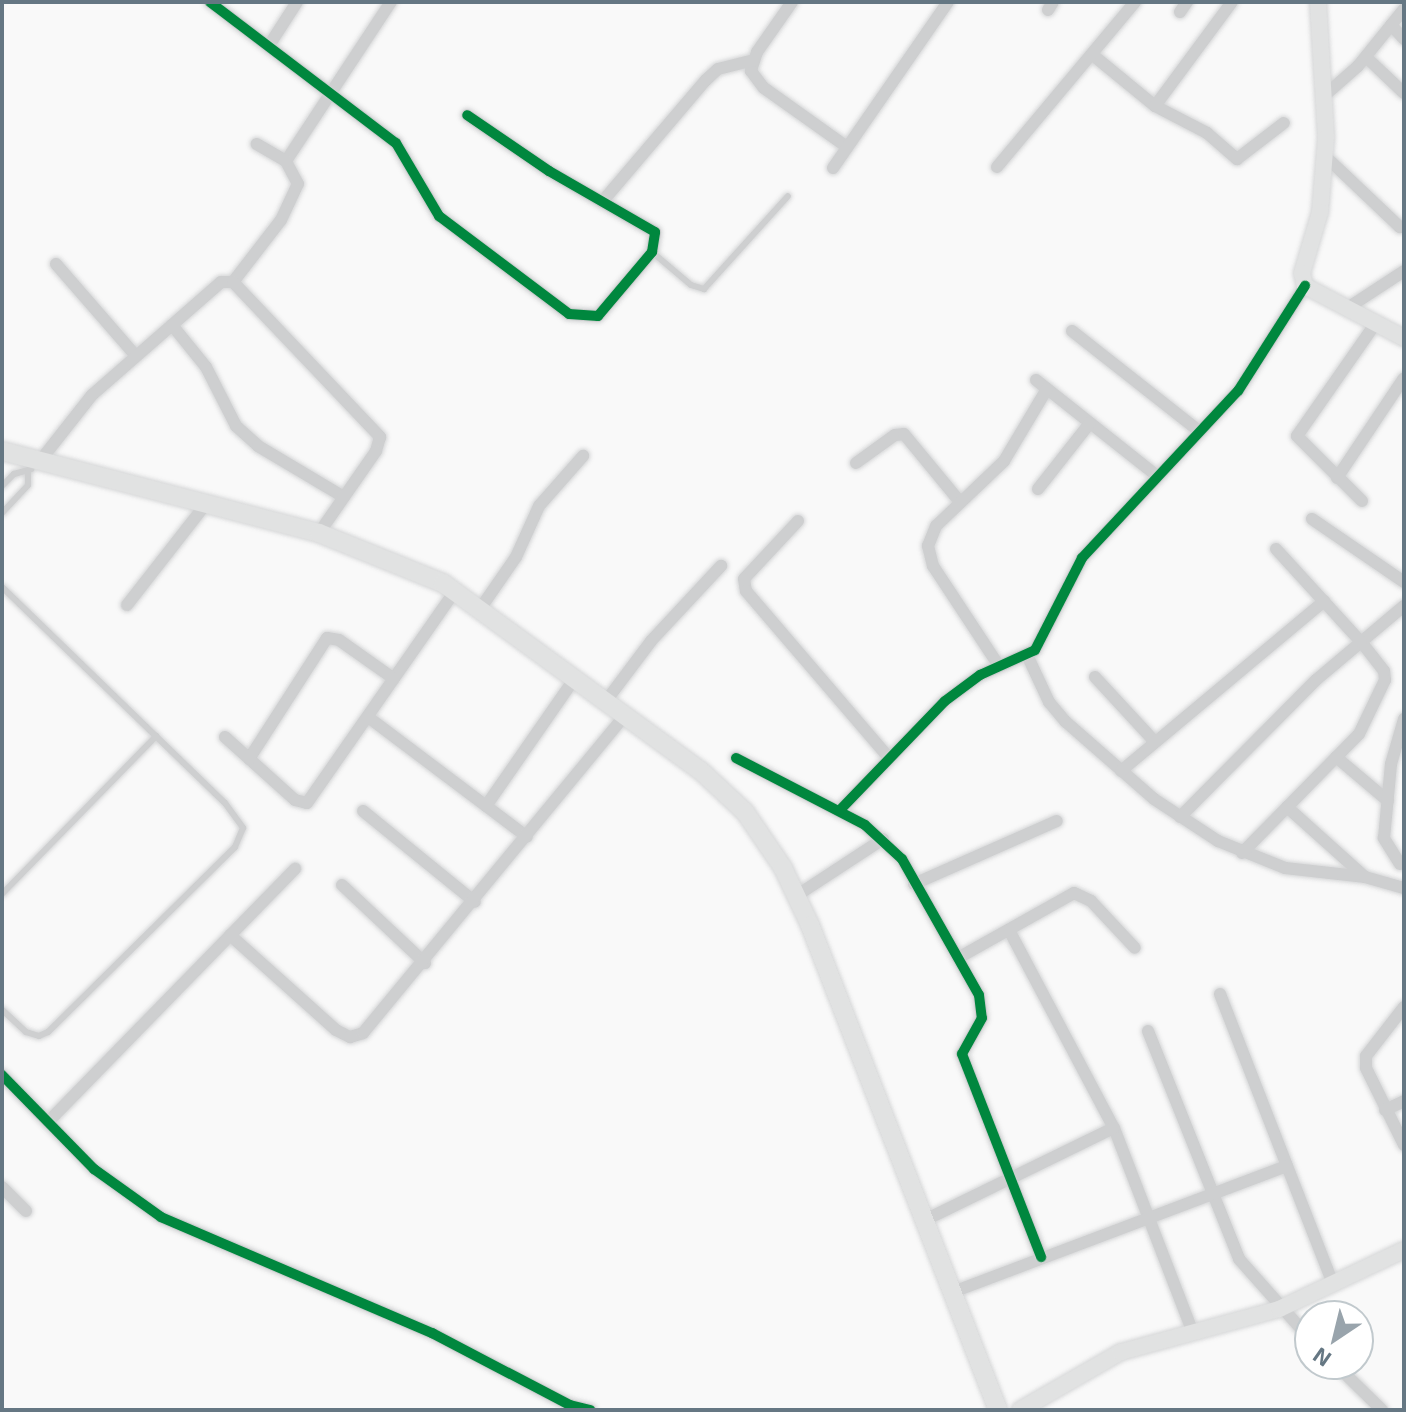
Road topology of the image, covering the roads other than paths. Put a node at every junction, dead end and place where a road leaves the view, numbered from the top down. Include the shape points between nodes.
1 (210, 2) edge
2 (297, 2) edge
3 (391, 2) edge
4 (792, 2) edge
5 (948, 2) edge
6 (1135, 2) edge
7 (1232, 2) edge
8 (1318, 2) edge
9 (1404, 9) edge
10 (1391, 25) junction
11 (1404, 39) edge
12 (270, 44) junction
13 (1094, 56) junction
14 (1366, 57) junction
15 (753, 60) junction
16 (331, 89) junction
17 (1404, 93) edge
18 (1324, 96) junction
19 (1155, 106) junction
20 (467, 115) dead end
21 (1284, 123) dead end
22 (256, 144) dead end
23 (847, 147) junction
24 (1324, 155) junction
25 (286, 161) junction
26 (997, 167) dead end
27 (833, 168) dead end
28 (788, 196) dead end
29 (602, 202) junction
30 (1400, 227) dead end
31 (652, 252) junction
32 (56, 264) dead end
33 (1404, 271) edge
34 (233, 282) junction
35 (1305, 286) junction
36 (1346, 309) junction
37 (1375, 324) junction
38 (172, 325) junction
39 (1072, 331) dead end
40 (1404, 338) edge
41 (136, 356) junction
42 (1404, 378) edge
43 (1036, 380) dead end
44 (1047, 389) junction
45 (1090, 423) junction
46 (1199, 431) junction
47 (2, 451) edge
48 (583, 456) dead end
49 (856, 463) dead end
50 (34, 466) junction
51 (1157, 476) junction
52 (1337, 478) junction
53 (2, 486) edge
54 (1038, 489) dead end
55 (344, 497) junction
56 (1362, 501) dead end
57 (960, 502) junction
58 (206, 504) junction
59 (2, 513) edge
60 (1312, 519) dead end
61 (798, 521) dead end
62 (319, 533) junction
63 (1276, 549) dead end
64 (721, 566) dead end
65 (1404, 582) edge
66 (2, 587) edge
67 (455, 591) junction
68 (1324, 601) junction
69 (127, 605) dead end
70 (1404, 606) edge
71 (480, 609) junction
72 (1361, 642) junction
73 (1028, 657) junction
74 (999, 666) junction
75 (1095, 677) dead end
76 (575, 678) junction
77 (394, 679) junction
78 (606, 701) junction
79 (625, 715) junction
80 (368, 717) junction
81 (1404, 719) edge
82 (156, 736) junction
83 (225, 737) dead end
84 (1155, 742) junction
85 (1336, 757) junction
86 (736, 758) dead end
87 (889, 758) junction
88 (249, 759) junction
89 (1121, 771) junction
90 (1388, 801) junction
91 (486, 806) junction
92 (1287, 807) junction
93 (840, 810) junction
94 (363, 811) dead end
95 (1180, 817) junction
96 (1057, 821) dead end
97 (527, 837) junction
98 (883, 839) junction
99 (1242, 853) junction
100 (1402, 862) edge
101 (295, 869) dead end
102 (1365, 877) junction
103 (1383, 881) junction
104 (914, 884) junction
105 (342, 885) dead end
106 (1404, 888) edge
107 (2, 894) edge
108 (796, 896) junction
109 (475, 902) junction
110 (1009, 930) junction
111 (230, 935) junction
112 (1135, 948) dead end
113 (958, 958) junction
114 (425, 963) junction
115 (1220, 994) dead end
116 (1404, 1007) edge
117 (2, 1010) edge
118 (1148, 1031) dead end
119 (2, 1075) edge
120 (1404, 1101) edge
121 (1385, 1110) junction
122 (48, 1122) junction
123 (1114, 1128) junction
124 (1404, 1145) edge
125 (1287, 1166) junction
126 (1010, 1178) junction
127 (2, 1187) edge
128 (1211, 1192) junction
129 (26, 1211) dead end
130 (1147, 1217) junction
131 (925, 1220) junction
132 (1403, 1250) edge
133 (1041, 1257) junction
134 (1332, 1282) junction
135 (953, 1292) junction
136 (1279, 1309) junction
137 (1294, 1324) edge
138 (1193, 1333) junction
139 (1351, 1380) edge
140 (590, 1410) edge
141 (998, 1410) edge
142 (1020, 1410) edge
143 (1382, 1410) edge

1 - 12 street
2 - 12 street
3 - 16 street
4 - 15 street
5 - 23 street
6 - 13 street
7 - 19 street
8 - 18 street
9 - 10 street
10 - 11 street
10 - 14 street
12 - 16 street
13 - 19 street
13 - 26 street
14 - 17 street
14 - 18 street
15 - 23 street via 751,71 764,88
15 - 29 street via 718,69 706,80
16 - 25 street
16 - 31 street via 396,143 439,216 569,314 598,316
18 - 24 street
19 - 21 street via 1207,133 1237,159
20 - 29 street
22 - 25 street
23 - 27 street
24 - 30 street
24 - 35 street via 1320,212 1302,273
25 - 34 street via 297,176 296,194
28 - 31 lane via 704,289 691,285
29 - 31 street via 655,232
32 - 41 street
33 - 36 street
34 - 38 street via 221,282
34 - 55 street via 380,437
35 - 36 street
35 - 46 street via 1238,391
36 - 37 street
37 - 40 street
37 - 52 street via 1298,430 1299,442
38 - 41 street
38 - 55 street via 206,367 236,426 258,446
39 - 46 street
41 - 50 street via 92,395
42 - 52 street
43 - 44 street
44 - 45 street
44 - 57 street via 1004,461
45 - 51 street
45 - 54 street
46 - 51 street
47 - 50 main road
48 - 71 street via 539,506 516,557
49 - 57 street via 904,434
50 - 53 lane
50 - 58 main road
50 - 59 lane via 28,485
51 - 73 street via 1082,558
52 - 56 street
55 - 62 street
57 - 74 street via 936,526 929,555
58 - 62 main road
58 - 69 street
60 - 65 street
61 - 87 street via 743,585
62 - 67 main road
63 - 68 street
64 - 78 street via 651,641
66 - 82 lane
67 - 71 main road
67 - 77 street
68 - 72 street
68 - 84 street
70 - 72 street
71 - 76 main road
72 - 85 street via 1385,680 1359,734
72 - 95 street
73 - 74 street
73 - 89 street via 1049,702
74 - 87 street via 945,701
75 - 84 street
76 - 78 main road
76 - 91 street
77 - 80 street
77 - 88 street via 339,640 327,638
78 - 79 main road
79 - 97 street
79 - 108 main road via 701,771 745,812
80 - 88 street via 307,803 295,800
80 - 91 street
81 - 90 street
82 - 107 lane
82 - 117 lane via 240,820 242,837 48,1032 26,1032
83 - 88 street
84 - 89 street
85 - 90 street
85 - 92 street
86 - 93 street
87 - 93 street
89 - 95 street
90 - 100 street via 1384,838
91 - 97 street
92 - 99 street
92 - 102 street
93 - 98 street
94 - 109 street
95 - 99 street
96 - 104 street
97 - 109 street
98 - 104 street via 902,859
98 - 108 street
99 - 102 street via 1306,872
100 - 103 street
101 - 111 street
102 - 103 street
103 - 106 street
104 - 113 street
105 - 114 street
108 - 131 main road
109 - 114 street
110 - 112 street via 1082,893
110 - 113 street
110 - 123 street
111 - 114 street via 350,1037 379,1018
111 - 122 street
113 - 126 street via 984,1009 962,1054
115 - 125 street
116 - 121 street via 1366,1056
118 - 128 street
119 - 122 street
120 - 121 street
121 - 124 street
122 - 140 street via 94,1169 161,1217 432,1333 570,1405
123 - 126 street
123 - 130 street
125 - 128 street
125 - 134 street
126 - 131 street
126 - 133 street
127 - 129 street
128 - 130 street
128 - 136 street via 1239,1259
130 - 133 street
130 - 138 street
131 - 135 main road
132 - 134 street
133 - 135 street
134 - 136 street
135 - 141 main road
136 - 137 street
136 - 138 street
138 - 142 street via 1121,1352
139 - 143 street

